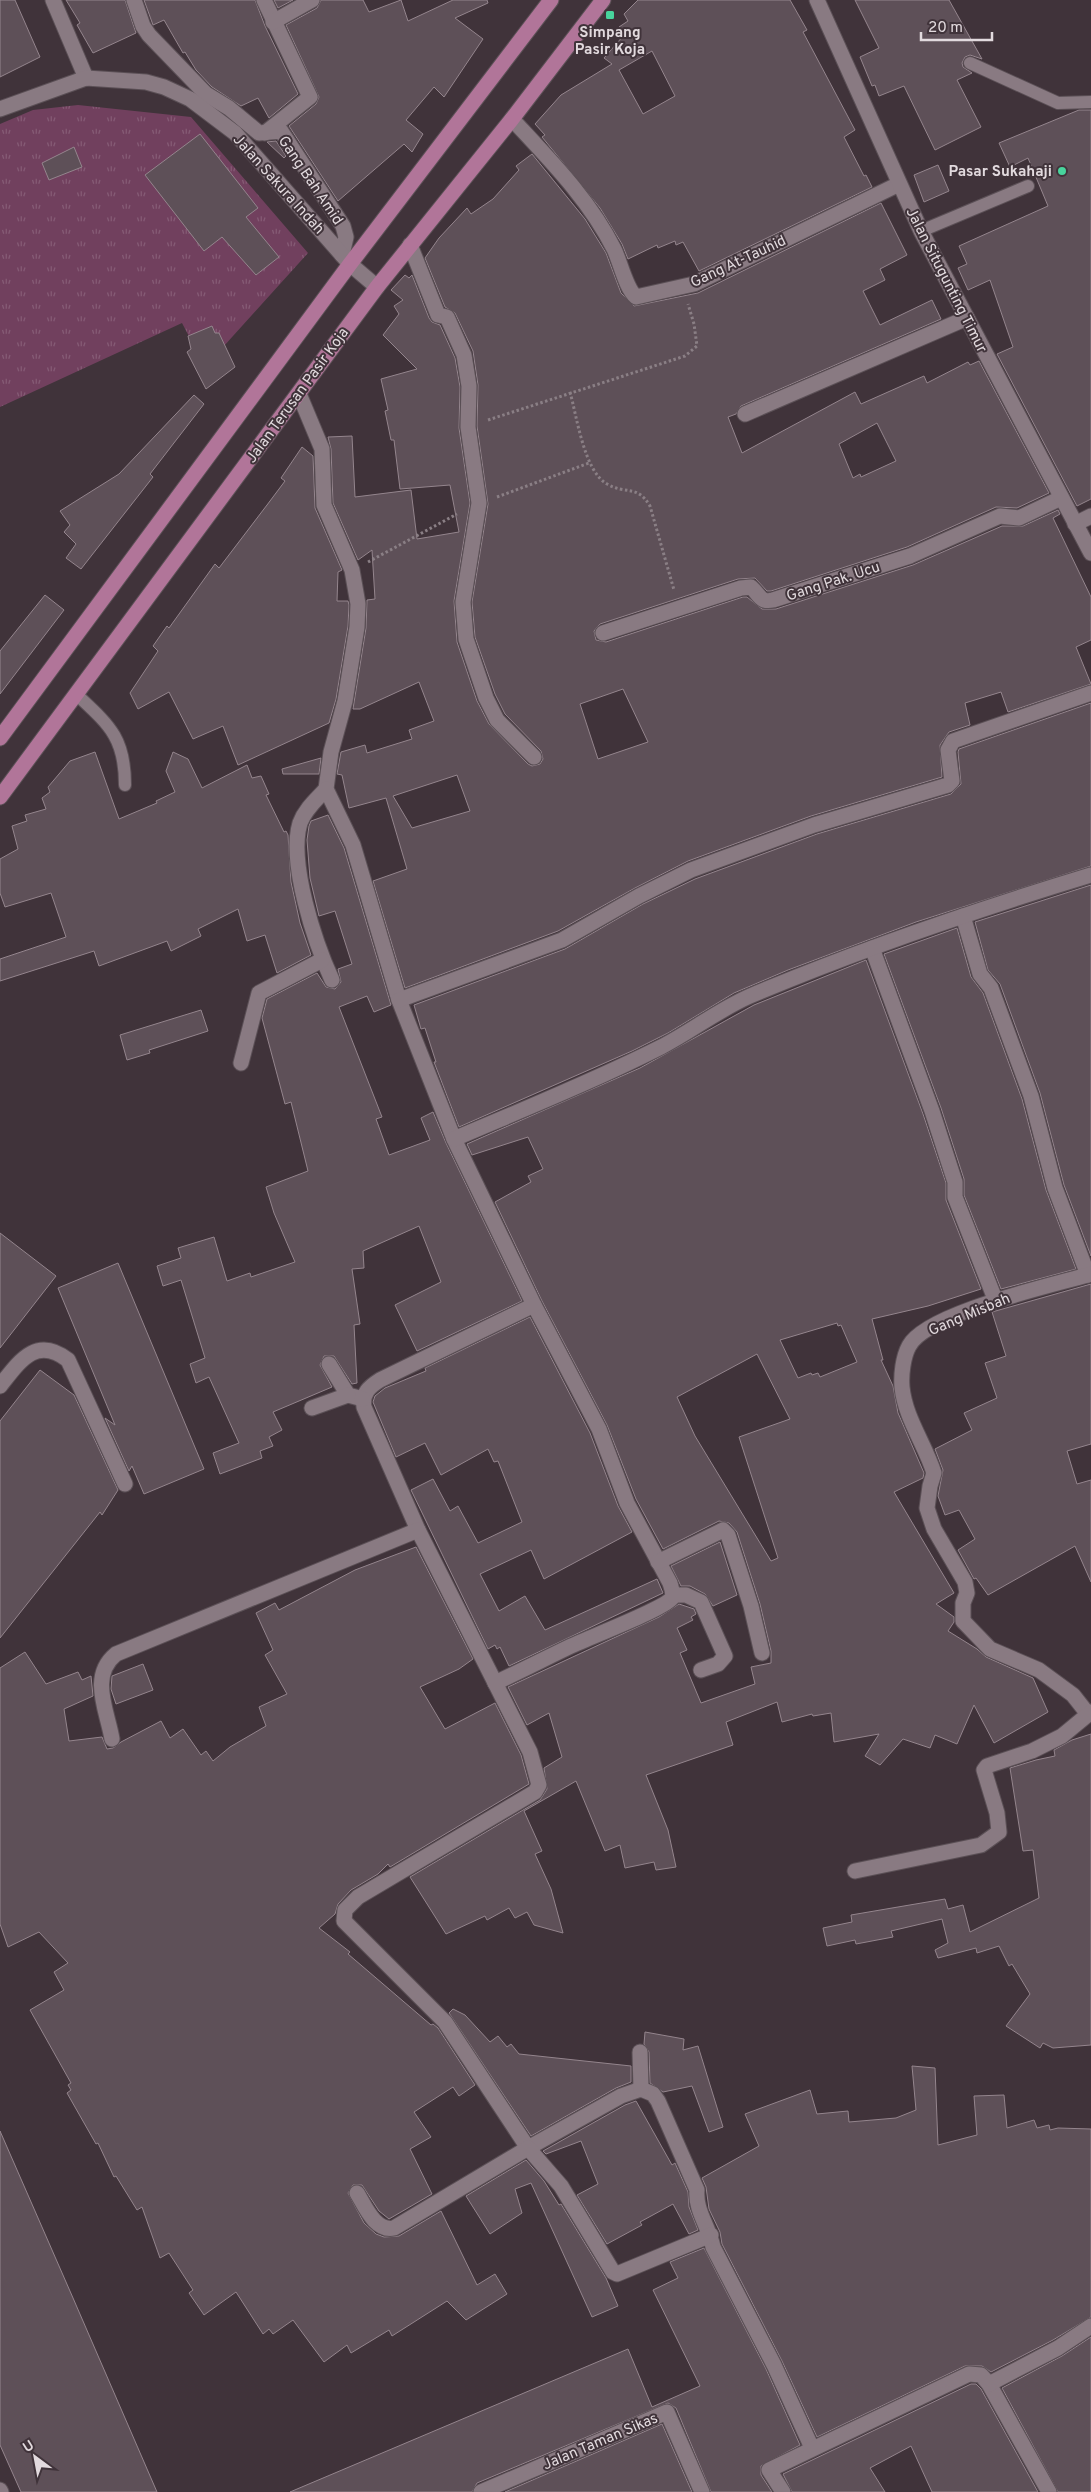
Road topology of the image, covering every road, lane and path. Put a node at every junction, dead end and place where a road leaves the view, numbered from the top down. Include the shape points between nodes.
1 (53, 0) edge
2 (134, 0) edge
3 (264, 0) edge
4 (312, 0) edge
5 (551, 0) edge
6 (603, 0) edge
7 (817, 0) edge
8 (273, 22) junction
9 (970, 63) dead end
10 (86, 78) junction
11 (1091, 102) edge
12 (0, 110) edge
13 (512, 118) junction
14 (264, 134) junction
15 (898, 184) junction
16 (1028, 186) dead end
17 (921, 231) junction
18 (410, 245) junction
19 (346, 260) junction
20 (377, 287) junction
21 (682, 287) junction
22 (967, 318) junction
23 (570, 392) junction
24 (299, 394) junction
25 (744, 414) dead end
26 (468, 427) junction
27 (1061, 498) junction
28 (1091, 516) edge
29 (1075, 524) junction
30 (1091, 553) edge
31 (679, 608) junction
32 (603, 633) dead end
33 (1091, 693) edge
34 (76, 694) junction
35 (0, 738) edge
36 (534, 758) dead end
37 (125, 785) dead end
38 (326, 789) junction
39 (0, 797) edge
40 (1091, 875) edge
41 (963, 916) junction
42 (872, 948) junction
43 (322, 960) junction
44 (332, 980) dead end
45 (399, 1000) junction
46 (241, 1063) dead end
47 (454, 1139) junction
48 (1090, 1274) edge
49 (995, 1299) junction
50 (534, 1305) junction
51 (329, 1364) dead end
52 (0, 1386) edge
53 (348, 1395) junction
54 (363, 1399) junction
55 (312, 1408) dead end
56 (125, 1484) dead end
57 (418, 1530) junction
58 (658, 1562) junction
59 (673, 1595) junction
60 (762, 1653) dead end
61 (701, 1670) dead end
62 (495, 1683) junction
63 (1090, 1713) edge
64 (112, 1739) dead end
65 (855, 1871) dead end
66 (640, 2052) dead end
67 (641, 2089) junction
68 (528, 2148) junction
69 (357, 2193) dead end
70 (711, 2235) junction
71 (1091, 2326) edge
72 (989, 2384) junction
73 (812, 2448) junction
74 (481, 2492) edge
75 (702, 2492) edge
76 (783, 2492) edge
77 (1049, 2492) edge

1 - 10 street
2 - 14 street, Gang Bah Amid via 149,35 193,81 206,94
3 - 8 street
4 - 8 street
5 - 19 main road
6 - 13 main road, Jalan Terusan Pasir Koja
7 - 15 street, Jalan Situgunting Timur
8 - 14 street via 310,97
9 - 11 lane via 1058,103
10 - 12 street, Jalan Sakura Indah
10 - 19 street, Jalan Sakura Indah via 146,82 190,98 235,133
13 - 18 main road, Jalan Terusan Pasir Koja
13 - 21 street, Gang At-Tauhid via 593,212 636,297
14 - 19 street, Gang Bah Amid via 281,131 294,155 338,216 346,236
15 - 17 street, Jalan Situgunting Timur
15 - 21 street, Gang At-Tauhid
16 - 17 lane
17 - 22 street, Jalan Situgunting Timur
18 - 20 main road, Jalan Terusan Pasir Koja
18 - 26 street via 438,315 447,317 464,355 469,386
19 - 20 street, Jalan Sakura Indah
19 - 35 main road
20 - 24 main road, Jalan Terusan Pasir Koja
21 - 23 path via 698,346 685,356
22 - 25 street
22 - 27 street, Jalan Situgunting Timur
23 - 26 path
23 - 31 path via 589,463 606,484 622,490 636,490 650,506
24 - 34 main road, Jalan Terusan Pasir Koja
24 - 38 street via 322,450 324,505 352,570 358,604 358,627
26 - 36 street via 479,503 463,602 466,639 497,720
27 - 29 street, Jalan Situgunting Timur
27 - 31 street, Gang Pak. Ucu via 1019,518 1000,516 910,556 773,600 760,600 751,588 740,588
28 - 29 street
29 - 30 street, Jalan Situgunting Timur
31 - 32 street, Gang Pak. Ucu
33 - 45 street via 953,741 948,750 953,776 948,784 814,825 691,870 562,940
34 - 37 lane via 100,717 120,744 125,764
34 - 39 main road, Jalan Terusan Pasir Koja
38 - 43 street via 305,812 296,851 303,892
38 - 45 street via 353,845
40 - 41 street
41 - 42 street
41 - 48 street via 980,974 992,988 1031,1096 1055,1188
42 - 47 street via 749,996 717,1012 678,1038 599,1078
42 - 49 street via 932,1110 955,1182 955,1197
43 - 44 street
43 - 46 street via 259,993
45 - 47 street
47 - 50 street
48 - 49 street, Gang Misbah
49 - 63 street, Gang Misbah via 941,1322 909,1345 902,1387 934,1473 927,1508 934,1528 966,1582 963,1621 990,1649 1039,1670 1073,1695
50 - 54 street via 380,1380 365,1393
50 - 58 street via 599,1429 627,1503
51 - 53 street
52 - 56 street via 18,1363 33,1352 53,1351 68,1360
53 - 54 street
53 - 55 street
54 - 57 street
57 - 62 street
57 - 64 street via 116,1654 104,1668 100,1686
58 - 59 street
58 - 60 street via 723,1530 728,1534
59 - 61 street via 686,1595 701,1602 725,1656 718,1664
59 - 62 street via 635,1619
62 - 68 street via 530,1752 539,1780 535,1792 358,1897 345,1910 344,1921 445,2022
63 - 65 street via 1062,1736 1032,1751 987,1766 984,1770 997,1813 999,1832 993,1838 981,1845
66 - 67 street
67 - 68 street via 621,2096
67 - 70 street via 653,2094 658,2101 697,2190 696,2203
68 - 69 street via 394,2228 382,2228 376,2223
68 - 70 street via 561,2186 613,2272 618,2274
70 - 73 street via 713,2247 774,2365
71 - 72 street via 1058,2348
72 - 73 street via 981,2375 969,2374
72 - 77 street
73 - 76 street via 769,2470
74 - 75 street, Jalan Taman Sikas via 667,2412

